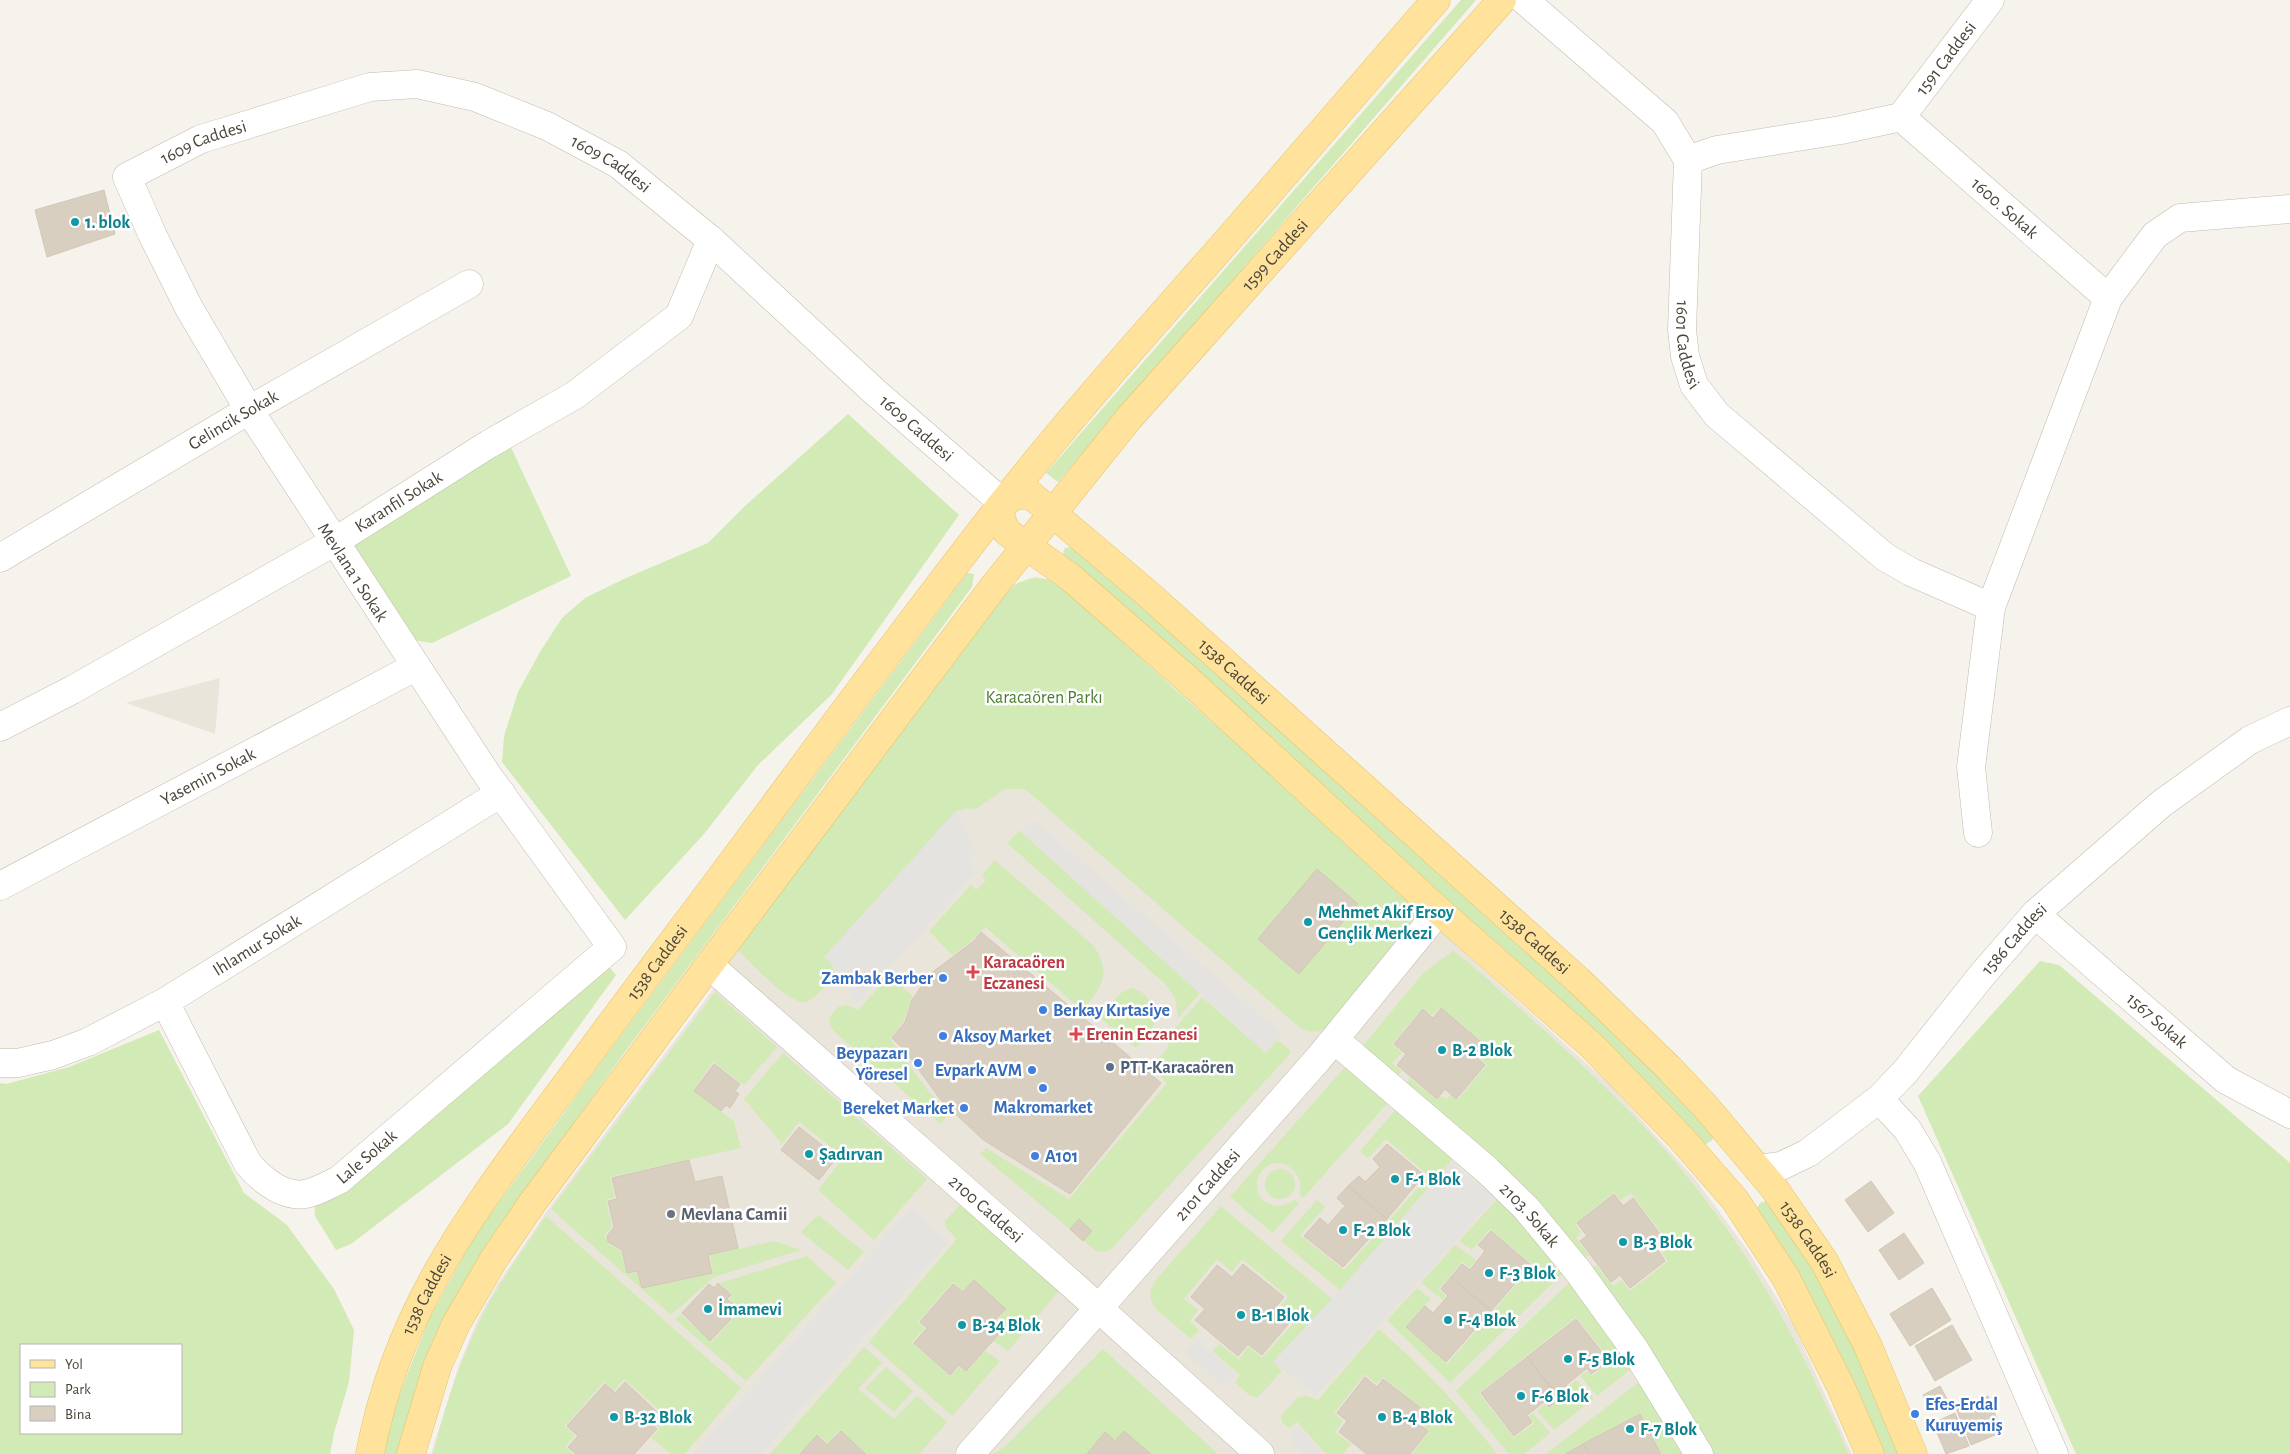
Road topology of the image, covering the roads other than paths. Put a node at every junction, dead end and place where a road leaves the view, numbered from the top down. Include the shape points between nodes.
1 (1436, 0) edge
2 (1502, 0) edge
3 (1524, 0) edge
4 (1990, 0) edge
5 (1902, 117) junction
6 (1688, 160) junction
7 (128, 177) joint
8 (2290, 209) edge
9 (712, 240) junction
10 (469, 284) dead end
11 (2108, 298) junction
12 (249, 410) junction
13 (1003, 503) junction
14 (1053, 514) junction
15 (334, 542) junction
16 (1027, 546) junction
17 (0, 558) edge
18 (1991, 607) junction
19 (415, 667) junction
20 (2290, 721) edge
21 (0, 727) edge
22 (501, 793) junction
23 (1978, 833) dead end
24 (0, 886) edge
25 (1439, 911) junction
26 (2035, 914) junction
27 (612, 947) joint
28 (709, 965) junction
29 (165, 1002) junction
30 (1335, 1040) junction
31 (0, 1064) edge
32 (1879, 1099) junction
33 (2290, 1114) edge
34 (1758, 1169) junction
35 (1724, 1187) junction
36 (1099, 1308) junction
37 (370, 1454) edge
38 (411, 1454) edge
39 (970, 1454) edge
40 (1260, 1454) edge
41 (1699, 1454) edge
42 (1870, 1454) edge
43 (1913, 1454) edge
44 (2054, 1454) edge

1 - 13 main road via 1132,348
2 - 14 main road, 1599 Caddesi via 1130,417
3 - 6 street via 1665,122
4 - 5 street, 1591 Caddesi
5 - 6 street via 1717,150
5 - 11 street, 1600. Sokak
6 - 18 street, 1601 Caddesi via 1682,330 1685,356 1694,385 1717,415 1884,557
7 - 9 street, 1609 Caddesi via 201,139 370,87 417,84 475,97 547,126 618,164
7 - 12 street, Mevlana 1 Sokak via 189,308
8 - 11 street via 2180,218 2155,235
9 - 13 street, 1609 Caddesi via 875,392
9 - 15 street, Karanfil Sokak via 679,316 575,395 489,444
10 - 12 street, Gelincik Sokak
11 - 18 street
12 - 15 street, Mevlana 1 Sokak
12 - 17 street, Gelincik Sokak
13 - 14 main road, 1538 Caddesi via 1016,495 1026,494 1037,499
13 - 16 main road via 1000,517 1004,529
13 - 37 main road, 1538 Caddesi via 660,958 470,1217 438,1269 397,1354 375,1425
14 - 16 main road
14 - 34 main road, 1538 Caddesi via 1148,594 1578,980 1669,1068
15 - 19 street, Mevlana 1 Sokak
15 - 21 street, Karanfil Sokak via 72,690
16 - 25 main road via 1093,596
16 - 28 main road
18 - 23 street via 1971,767
19 - 22 street, Mevlana 1 Sokak
19 - 24 street, Yasemin Sokak
20 - 26 street, 1586 Caddesi via 2250,740 2161,804
22 - 27 street, Mevlana 1 Sokak
22 - 29 street, Ihlamur Sokak
25 - 30 street, 2101 Caddesi
25 - 35 main road via 1592,1046 1652,1106
26 - 32 street, 1586 Caddesi
26 - 33 street, 1567 Sokak via 2226,1080
27 - 29 street, Lale Sokak via 339,1180 317,1190 294,1195 258,1176 248,1164
28 - 36 street, 2100 Caddesi
28 - 38 main road via 494,1259 456,1324 437,1367
29 - 31 street, Ihlamur Sokak via 71,1048 26,1061
30 - 36 street, 2101 Caddesi
30 - 41 street, 2103. Sokak via 1487,1170 1526,1208 1630,1342
32 - 34 street, 1586 Caddesi via 1808,1153 1780,1166
32 - 44 street via 1907,1129 1927,1162
34 - 35 main road
34 - 43 main road, 1538 Caddesi via 1802,1226 1841,1293 1868,1346
35 - 42 main road via 1786,1278 1841,1387
36 - 39 street, 2101 Caddesi
36 - 40 street, 2100 Caddesi

